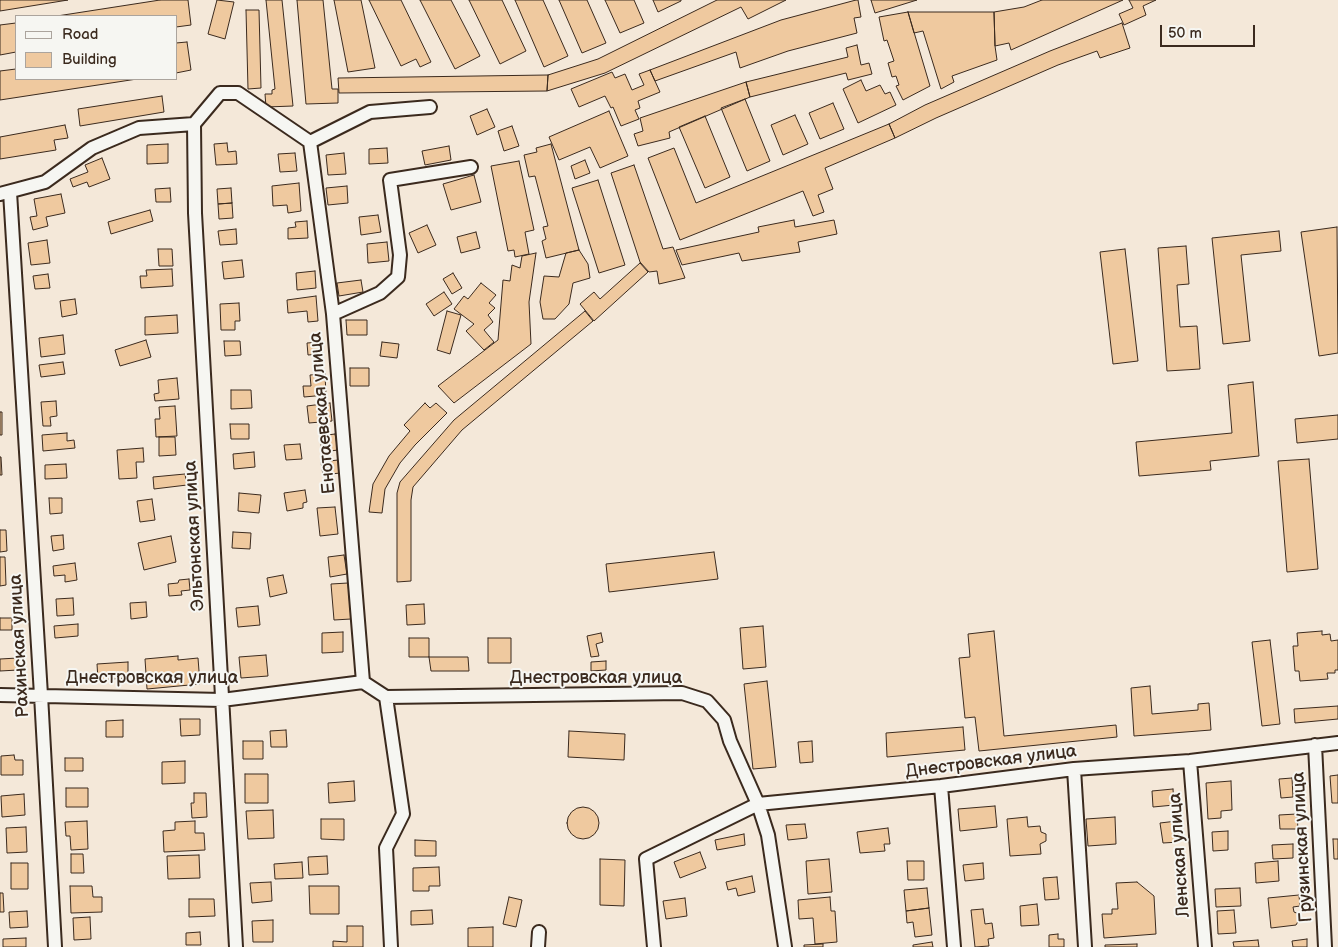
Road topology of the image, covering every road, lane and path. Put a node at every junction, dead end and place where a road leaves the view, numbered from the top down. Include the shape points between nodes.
1 (430, 107) dead end
2 (194, 124) junction
3 (310, 142) junction
4 (471, 167) dead end
5 (5, 193) edge
6 (333, 314) junction
7 (363, 682) junction
8 (0, 695) edge
9 (41, 695) junction
10 (386, 697) junction
11 (222, 700) junction
12 (1338, 743) edge
13 (1315, 745) junction
14 (1190, 761) junction
15 (1074, 769) junction
16 (941, 786) junction
17 (758, 804) junction
18 (540, 932) dead end
19 (55, 947) edge
20 (236, 947) edge
21 (390, 947) edge
22 (538, 947) edge
23 (654, 947) edge
24 (785, 947) edge
25 (954, 947) edge
26 (1085, 947) edge
27 (1205, 947) edge
28 (1325, 947) edge

1 - 3 street via 370,112
2 - 3 street via 220,93 238,93
2 - 5 street via 139,128 92,148 45,182
2 - 11 street, Эльтонская улица via 195,212
3 - 6 street, Енотаевская улица
4 - 6 street via 390,180 400,255 398,277 380,294
5 - 9 street, Рахинская улица
6 - 7 street, Енотаевская улица
7 - 10 street
7 - 11 street, Днестровская улица
8 - 9 street, Днестровская улица
9 - 11 street, Днестровская улица
9 - 19 street, Рахинская улица
10 - 17 street, Днестровская улица via 682,693 707,700 724,720
10 - 21 street via 403,814 386,848
11 - 20 street, Эльтонская улица
12 - 13 street, Днестровская улица
13 - 14 street, Днестровская улица
13 - 28 street, Грузинская улица
14 - 15 street, Днестровская улица
14 - 27 street, Ленская улица
15 - 16 street, Днестровская улица
15 - 26 street
16 - 17 street, Днестровская улица
16 - 25 street
17 - 23 street via 646,859
17 - 24 street via 768,835
18 - 22 street

